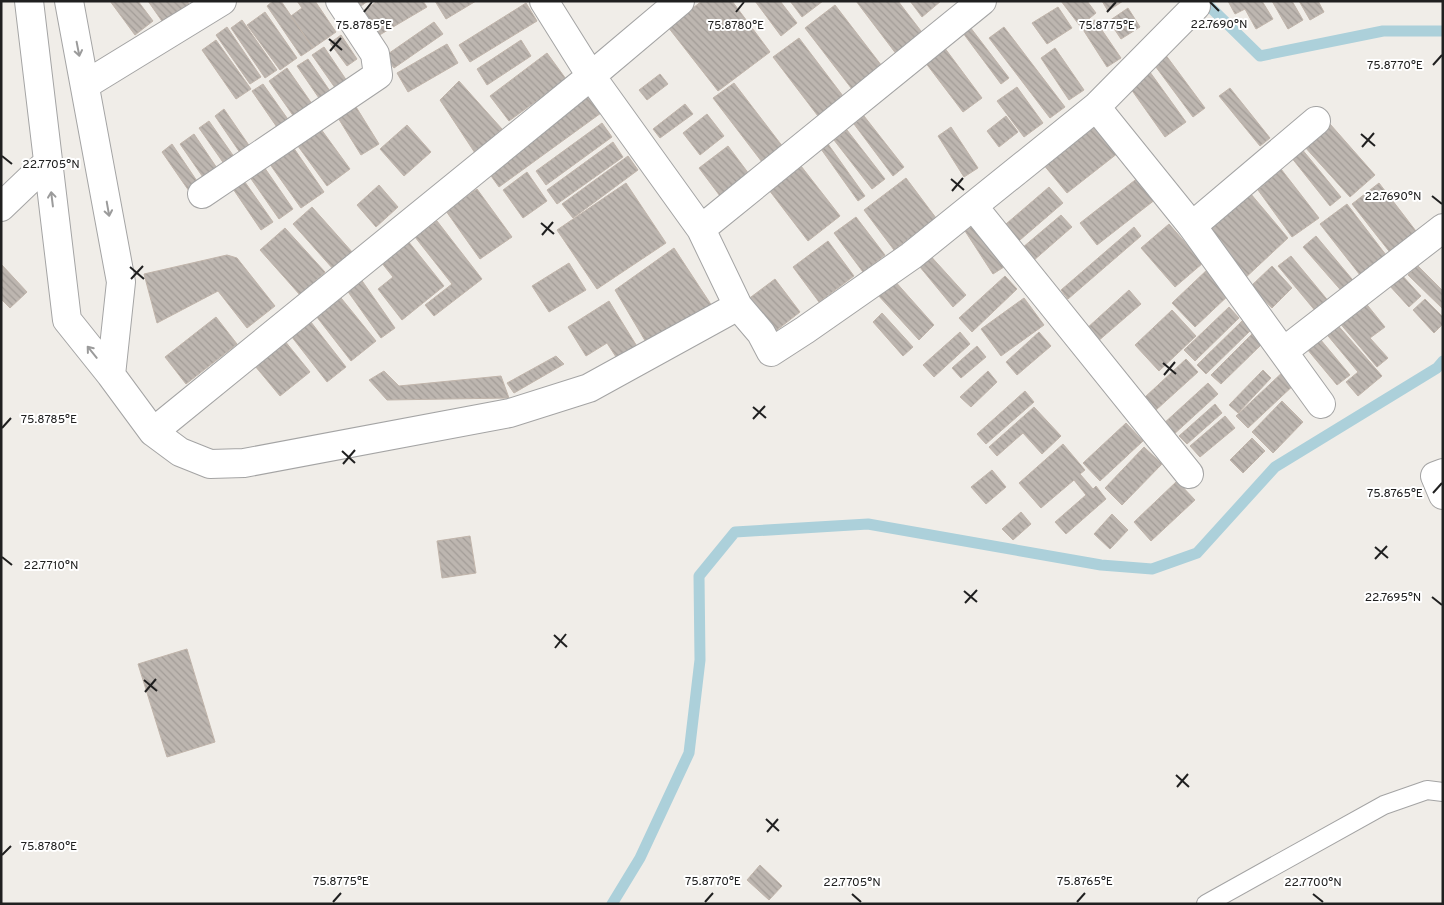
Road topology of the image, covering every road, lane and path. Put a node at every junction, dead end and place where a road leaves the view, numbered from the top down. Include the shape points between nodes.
1 (29, 1) edge
2 (69, 1) edge
3 (222, 1) edge
4 (340, 1) edge
5 (544, 1) edge
6 (680, 1) edge
7 (982, 1) edge
8 (1196, 6) dead end
9 (591, 76) junction
10 (85, 85) junction
11 (1096, 107) junction
12 (1316, 121) dead end
13 (48, 162) junction
14 (202, 194) dead end
15 (973, 206) junction
16 (1, 208) edge
17 (1192, 226) junction
18 (1443, 228) edge
19 (700, 229) junction
20 (738, 306) junction
21 (1284, 351) junction
22 (111, 375) junction
23 (1321, 404) dead end
24 (153, 432) junction
25 (1443, 472) edge
26 (1189, 474) dead end
27 (1443, 495) edge
28 (1443, 792) edge
29 (1206, 904) edge

1 - 13 street
2 -> 10 street
3 - 10 street
4 - 14 street via 375,54 378,75
5 - 9 street
6 - 9 street
7 - 19 street
8 - 11 street
9 - 19 street
9 - 24 street
10 -> 22 street via 121,282
11 - 15 street
11 - 17 street
12 - 17 street
13 - 16 street
22 -> 13 street via 67,320
15 - 20 street via 910,256 771,352 761,333
15 - 26 street
17 - 21 street
18 - 21 street
19 - 20 street
20 - 24 street via 589,388 510,413 244,463 210,464 180,452
21 - 23 street
22 - 24 street
25 - 27 street via 1435,476
28 - 29 lane via 1427,790 1384,805

